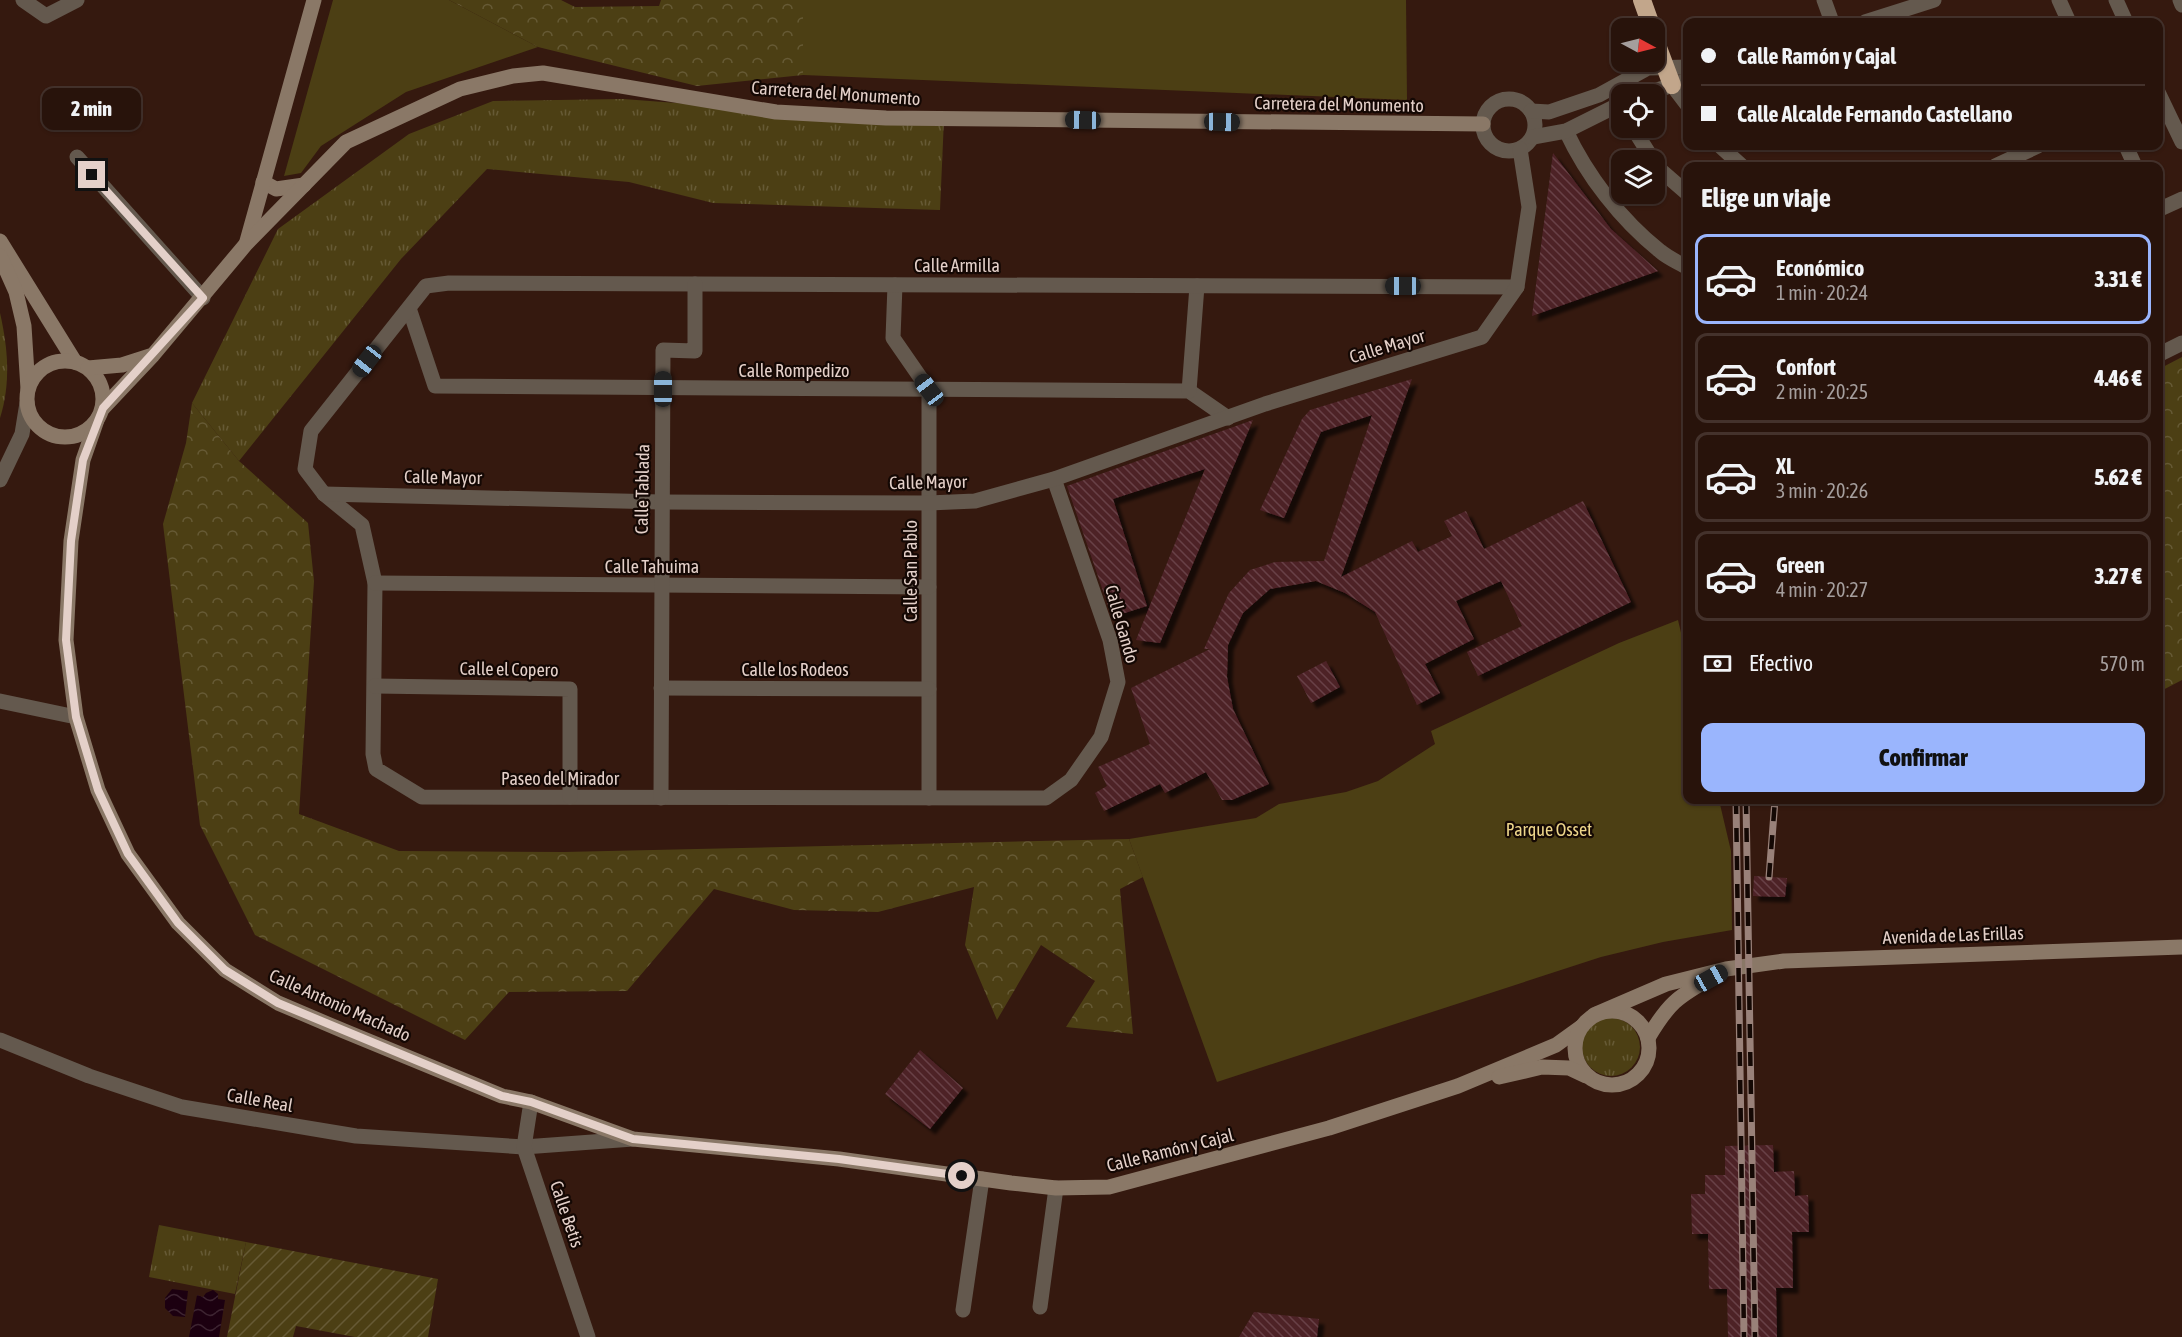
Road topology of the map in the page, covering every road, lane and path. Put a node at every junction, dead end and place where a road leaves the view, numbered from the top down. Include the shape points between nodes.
1 (23, 0) edge
2 (77, 0) edge
3 (314, 0) edge
4 (1642, 0) edge
5 (1824, 0) edge
6 (1934, 0) edge
7 (2059, 0) edge
8 (2116, 0) edge
9 (2180, 0) edge
10 (2182, 4) edge
11 (1648, 18) edge
12 (1831, 18) edge
13 (1878, 18) edge
14 (2067, 18) edge
15 (2124, 18) edge
16 (1665, 67) joint
17 (1683, 67) edge
18 (1641, 72) edge
19 (1680, 82) edge
20 (1665, 87) edge
21 (2163, 102) edge
22 (1611, 110) edge
23 (1531, 111) junction
24 (1483, 124) junction
25 (1566, 131) junction
26 (1533, 137) junction
27 (2182, 142) edge
28 (1520, 149) junction
29 (1724, 150) edge
30 (2029, 150) edge
31 (77, 158) dead end
32 (1738, 162) edge
33 (2004, 162) edge
34 (1665, 174) edge
35 (263, 182) junction
36 (304, 185) junction
37 (1683, 190) edge
38 (2182, 199) edge
39 (2163, 208) edge
40 (0, 241) edge
41 (246, 244) junction
42 (0, 256) edge
43 (1683, 265) edge
44 (695, 284) junction
45 (895, 285) junction
46 (1197, 286) junction
47 (1517, 287) junction
48 (203, 298) junction
49 (409, 308) junction
50 (2182, 343) edge
51 (2163, 352) edge
52 (153, 355) junction
53 (82, 365) junction
54 (663, 389) junction
55 (929, 390) junction
56 (1190, 391) junction
57 (28, 396) junction
58 (100, 414) junction
59 (1228, 418) junction
60 (1054, 479) junction
61 (0, 480) edge
62 (324, 494) junction
63 (661, 502) junction
64 (929, 503) junction
65 (375, 583) junction
66 (661, 585) junction
67 (929, 587) junction
68 (375, 686) junction
69 (661, 688) junction
70 (929, 689) junction
71 (0, 701) edge
72 (76, 717) junction
73 (570, 797) junction
74 (661, 798) junction
75 (929, 798) junction
76 (1046, 798) joint
77 (2182, 947) edge
78 (1726, 969) junction
79 (1594, 1015) junction
80 (1581, 1027) junction
81 (1648, 1038) junction
82 (0, 1040) edge
83 (1593, 1080) junction
84 (1458, 1086) junction
85 (531, 1102) junction
86 (633, 1139) junction
87 (524, 1147) junction
88 (982, 1179) junction
89 (1056, 1188) junction
90 (1040, 1307) dead end
91 (963, 1310) dead end
92 (588, 1337) edge

1 - 2 street via 46,16
3 - 35 main road
4 - 11 highway
5 - 12 street
6 - 13 street
7 - 14 street
8 - 15 street
9 - 10 street
16 - 17 street
16 - 19 highway
18 - 23 street via 1599,95 1549,112
19 - 20 street
21 - 27 street
22 - 25 street
23 - 24 street via 1522,102 1496,102 1487,111
23 - 26 street via 1536,124
24 - 28 street via 1485,135 1499,150
24 - 36 main road, Carretera del Monumento via 886,118 787,112 543,73 460,89 367,132 346,142
25 - 26 street
25 - 43 street via 1618,211 1661,252
26 - 28 street
28 - 47 street via 1529,207
29 - 32 street
30 - 33 street
31 - 48 street
34 - 37 street
35 - 36 main road via 276,189
35 - 41 main road
36 - 41 main road, Carretera del Monumento
38 - 39 street
40 - 53 main road
41 - 48 main road
42 - 57 main road via 16,292 24,326
44 - 45 street, Calle Armilla
44 - 49 street, Calle Armilla via 449,283 426,286
44 - 54 street, Calle Tablada via 694,351 663,350
45 - 46 street, Calle Armilla
45 - 55 street via 893,338
46 - 47 street, Calle Armilla
46 - 56 street
47 - 59 street, Calle Mayor via 1482,337
48 - 52 main road
49 - 54 street, Calle Rompedizo via 435,386
49 - 62 street, Calle Armilla via 311,431 305,470
50 - 51 street
52 - 53 main road via 122,365
52 - 58 main road
53 - 57 main road via 55,362 43,368 34,377
53 - 58 main road via 97,377 103,395
54 - 55 street, Calle Rompedizo
54 - 63 street, Calle Tablada
55 - 56 street, Calle Rompedizo
55 - 64 street, Calle San Pablo
56 - 59 street
57 - 58 main road via 30,416 48,434 70,438 82,434
57 - 61 street via 22,434
58 - 72 main road, Calle Antonio Machado via 83,460 71,541 66,640
59 - 60 street, Calle Mayor
60 - 64 street, Calle Mayor via 975,501
60 - 76 street, Calle Gando via 1110,640 1118,682 1101,737 1071,780
62 - 63 street, Calle Mayor
62 - 65 street, Paseo del Mirador via 362,525
63 - 64 street, Calle Mayor
63 - 66 street, Calle Tablada
64 - 67 street, Calle San Pablo
65 - 66 street, Calle Tahuima
65 - 68 street, Paseo del Mirador
66 - 67 street, Calle Tahuima
66 - 69 street, Calle Tablada
67 - 70 street, Calle San Pablo
68 - 73 street, Paseo del Mirador via 376,769 422,797
68 - 73 street, Calle el Copero via 570,689
69 - 70 street, Calle los Rodeos
69 - 74 street, Calle Tablada
70 - 75 street, Calle San Pablo
71 - 72 street
72 - 85 main road, Calle Antonio Machado via 98,790 128,854 178,923 225,970 278,1003 502,1096
73 - 74 street, Paseo del Mirador
74 - 75 street, Paseo del Mirador
75 - 76 street, Paseo del Mirador
77 - 78 main road, Avenida de Las Erillas via 1784,961
78 - 79 main road, Avenida de Las Erillas via 1666,984
78 - 81 main road, Avenida de Las Erillas via 1680,995 1662,1013
79 - 80 main road
79 - 81 main road via 1616,1011 1626,1014 1636,1020
80 - 83 main road via 1576,1038 1577,1062
80 - 84 main road, Calle Ramón y Cajal via 1556,1045
81 - 83 main road via 1645,1063 1634,1077 1617,1084
82 - 87 street, Calle Real via 89,1076 182,1107 356,1136
83 - 84 main road, Calle Ramón y Cajal via 1569,1068 1542,1067
84 - 89 main road, Calle Ramón y Cajal via 1329,1128 1109,1187
85 - 86 main road, Calle Antonio Machado
85 - 87 street, Calle Betis
86 - 87 street, Calle Real
86 - 88 main road, Calle Ramón y Cajal via 839,1159
87 - 92 street, Calle Betis
88 - 89 main road, Calle Ramón y Cajal
88 - 91 street
89 - 90 street

